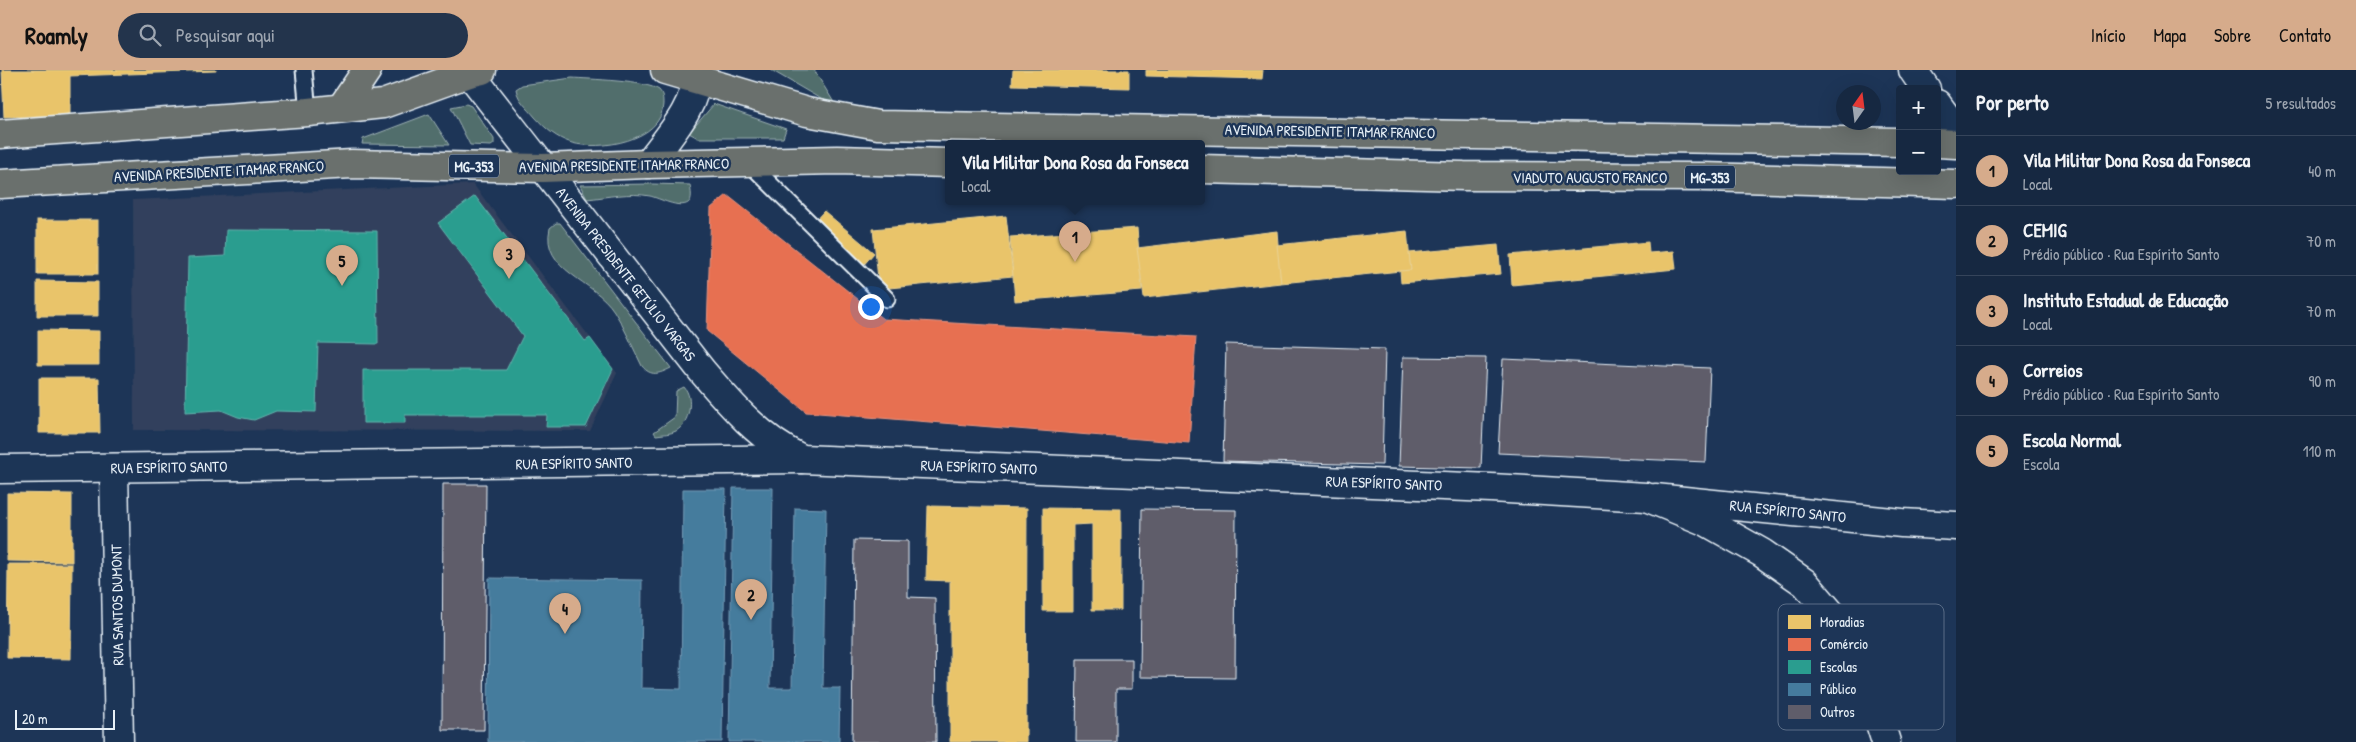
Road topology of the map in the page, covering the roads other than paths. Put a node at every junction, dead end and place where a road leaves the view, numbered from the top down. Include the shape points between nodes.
1 (304, 70) edge
2 (367, 70) edge
3 (665, 70) edge
4 (1913, 70) edge
5 (473, 71) edge
6 (697, 74) edge
7 (1923, 85) edge
8 (342, 107) junction
9 (1941, 109) edge
10 (308, 112) junction
11 (1956, 130) edge
12 (0, 134) edge
13 (1896, 142) edge
14 (1941, 143) edge
15 (1956, 144) edge
16 (748, 162) junction
17 (945, 163) edge
18 (648, 164) junction
19 (543, 168) junction
20 (1205, 169) edge
21 (0, 184) edge
22 (1956, 184) edge
23 (887, 299) dead end
24 (802, 459) junction
25 (114, 468) junction
26 (0, 469) edge
27 (1646, 497) junction
28 (1956, 526) edge
29 (1823, 604) edge
30 (1882, 730) edge
31 (119, 742) edge
32 (1886, 742) edge

1 - 10 lane
2 - 8 main road
3 - 6 main road, AVENIDA PRESIDENTE ITAMAR FRANCO
4 - 7 main road
5 - 8 main road via 383,104
5 - 19 main road, AVENIDA PRESIDENTE GETÚLIO VARGAS
6 - 13 main road, AVENIDA PRESIDENTE ITAMAR FRANCO via 807,112 878,125
6 - 18 main road via 684,116
8 - 10 main road
9 - 11 main road
10 - 12 main road
14 - 15 main road
16 - 17 main road, AVENIDA PRESIDENTE ITAMAR FRANCO / MG-353
16 - 18 main road, AVENIDA PRESIDENTE ITAMAR FRANCO / MG-353
16 - 23 lane
18 - 19 main road, AVENIDA PRESIDENTE ITAMAR FRANCO / MG-353
19 - 21 main road, AVENIDA PRESIDENTE ITAMAR FRANCO / MG-353 via 352,164
19 - 24 main road, AVENIDA PRESIDENTE GETÚLIO VARGAS via 732,406 784,451
20 - 22 main road, VIADUTO AUGUSTO FRANCO / MG-353
24 - 25 main road, RUA ESPÍRITO SANTO
24 - 27 main road, RUA ESPÍRITO SANTO via 1481,487
25 - 26 main road, RUA ESPÍRITO SANTO
25 - 31 main road, RUA SANTOS DUMONT
27 - 28 main road, RUA ESPÍRITO SANTO
27 - 29 main road via 1707,522 1762,553 1805,583
30 - 32 main road

